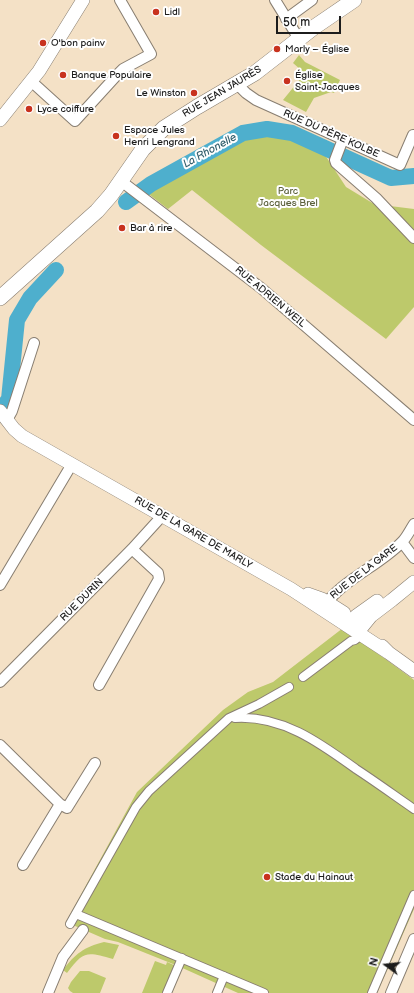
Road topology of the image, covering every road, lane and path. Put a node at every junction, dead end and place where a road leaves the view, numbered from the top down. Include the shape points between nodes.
1 (82, 0) edge
2 (120, 0) edge
3 (275, 0) edge
4 (312, 0) edge
5 (354, 0) edge
6 (286, 19) junction
7 (299, 39) junction
8 (32, 82) junction
9 (238, 84) junction
10 (0, 120) edge
11 (413, 135) dead end
12 (341, 143) junction
13 (127, 185) junction
14 (414, 238) edge
15 (0, 298) edge
16 (34, 343) dead end
17 (4, 416) edge
18 (414, 420) edge
19 (72, 464) junction
20 (162, 516) junction
21 (414, 524) edge
22 (402, 542) junction
23 (132, 549) junction
24 (414, 558) edge
25 (0, 585) edge
26 (410, 585) edge
27 (291, 589) joint
28 (325, 606) junction
29 (357, 628) junction
30 (414, 671) edge
31 (303, 677) dead end
32 (0, 682) edge
33 (99, 685) dead end
34 (289, 687) dead end
35 (229, 718) junction
36 (0, 745) edge
37 (95, 763) dead end
38 (60, 804) junction
39 (414, 809) edge
40 (22, 865) dead end
41 (414, 895) edge
42 (76, 914) junction
43 (90, 920) junction
44 (70, 924) dead end
45 (83, 930) joint
46 (414, 939) edge
47 (182, 958) junction
48 (224, 976) junction
49 (48, 993) edge
50 (167, 993) edge
51 (217, 993) edge
52 (264, 993) edge
53 (372, 993) edge
54 (391, 993) edge

1 - 8 street
2 - 8 street via 151,54 116,75 75,121
3 - 6 street
4 - 6 street
5 - 7 main road, RUE JEAN JAURÈS
6 - 7 street
7 - 9 main road, RUE JEAN JAURÈS
8 - 10 street
9 - 12 street, RUE DU PÈRE KOLBE via 256,100
9 - 13 main road, RUE JEAN JAURÈS via 166,127 143,149
11 - 12 street, RUE DU PÈRE KOLBE via 400,164
12 - 14 street via 336,163 376,198
13 - 15 main road, RUE JEAN JAURÈS via 107,200
13 - 18 street, RUE ADRIEN WEIL via 261,288
16 - 17 street via 12,411
17 - 19 street, RUE DE LA GARE DE MARLY via 22,436
19 - 20 street, RUE DE LA GARE DE MARLY
19 - 25 street
20 - 23 street, RUE DURIN
20 - 27 street, RUE DE LA GARE DE MARLY
21 - 22 street, RUE DE LA GARE
22 - 24 street, RUE DE LA GARE
22 - 28 street, RUE DE LA GARE via 336,593
23 - 32 street, RUE DURIN
23 - 33 street via 158,573 159,579
26 - 29 street via 386,595 358,615
27 - 28 street, RUE DE LA GARE via 312,594
28 - 29 street, RUE DE LA GARE
29 - 30 street
29 - 31 street via 355,640
34 - 35 street
35 - 39 street via 246,717 281,724 304,734
35 - 42 street via 142,798
36 - 38 street
37 - 38 street via 67,808
38 - 40 street
41 - 53 street
42 - 43 street
42 - 44 street
43 - 45 street
43 - 47 street
45 - 49 street via 63,957
46 - 54 street
47 - 48 street
47 - 50 street
48 - 51 street
48 - 52 street

